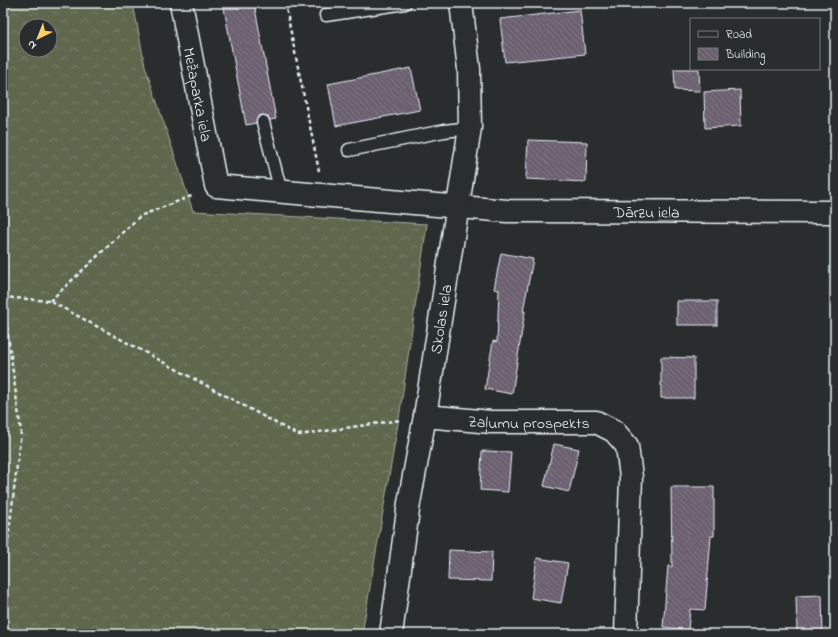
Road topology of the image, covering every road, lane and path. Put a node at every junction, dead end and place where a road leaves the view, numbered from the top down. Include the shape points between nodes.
1 (181, 3) edge
2 (285, 3) edge
3 (405, 3) edge
4 (461, 3) edge
5 (326, 15) dead end
6 (263, 122) dead end
7 (470, 128) junction
8 (349, 150) dead end
9 (319, 173) dead end
10 (216, 186) junction
11 (281, 192) junction
12 (458, 208) junction
13 (835, 212) edge
14 (3, 297) edge
15 (50, 301) junction
16 (425, 416) junction
17 (3, 581) edge
18 (391, 634) edge
19 (626, 634) edge

1 - 10 street, Mežaparka iela
2 - 9 path
3 - 5 lane
4 - 7 street, Skolas iela via 469,68
6 - 11 lane
7 - 8 lane
7 - 12 street, Skolas iela
10 - 11 street, Dārzu iela
10 - 15 path via 140,216
11 - 12 street, Dārzu iela
12 - 13 street, Dārzu iela via 515,211
12 - 16 street, Skolas iela
14 - 15 path
14 - 17 path via 21,432
15 - 16 path via 298,434
16 - 18 street, Skolas iela via 408,503
16 - 19 street, Zaļumu prospekts via 491,422 596,422 614,432 627,446 631,477

